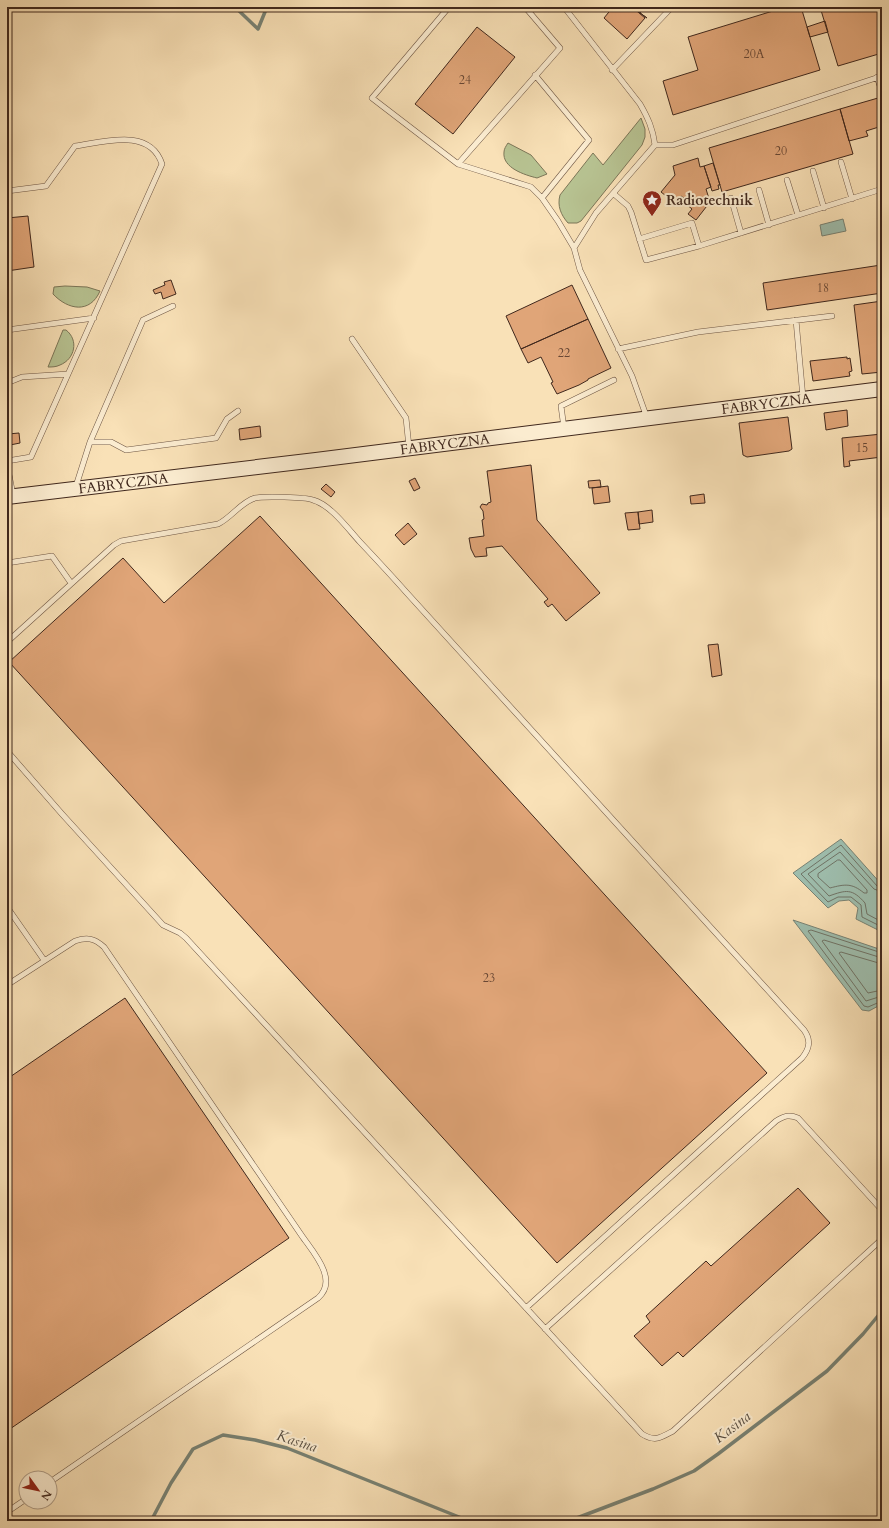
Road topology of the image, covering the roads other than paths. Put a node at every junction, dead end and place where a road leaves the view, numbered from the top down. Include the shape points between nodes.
1 (449, 7) edge
2 (525, 7) edge
3 (564, 7) edge
4 (672, 7) edge
5 (612, 70) junction
6 (535, 75) junction
7 (880, 76) edge
8 (882, 92) edge
9 (655, 145) junction
10 (841, 162) dead end
11 (458, 164) junction
12 (813, 171) dead end
13 (787, 180) dead end
14 (882, 189) edge
15 (759, 190) dead end
16 (7, 191) edge
17 (614, 194) junction
18 (542, 198) junction
19 (731, 198) dead end
20 (852, 199) junction
21 (824, 208) junction
22 (798, 215) junction
23 (769, 224) junction
24 (741, 232) junction
25 (639, 239) junction
26 (699, 246) junction
27 (574, 248) junction
28 (173, 306) dead end
29 (832, 316) dead end
30 (94, 318) junction
31 (796, 320) junction
32 (7, 330) edge
33 (352, 339) dead end
34 (618, 349) junction
35 (68, 374) junction
36 (614, 380) dead end
37 (7, 383) edge
38 (882, 389) edge
39 (803, 399) junction
40 (238, 411) dead end
41 (648, 419) junction
42 (564, 429) junction
43 (90, 442) junction
44 (409, 448) junction
45 (7, 461) edge
46 (7, 464) edge
47 (76, 488) junction
48 (10, 496) edge
49 (7, 564) edge
50 (71, 583) junction
51 (7, 642) edge
52 (7, 751) edge
53 (7, 907) edge
54 (44, 960) junction
55 (7, 986) edge
56 (882, 1210) edge
57 (882, 1239) edge
58 (526, 1308) junction
59 (545, 1329) junction
60 (58, 1477) edge
61 (18, 1504) edge
62 (7, 1512) edge

1 - 11 lane via 372,98
2 - 6 lane via 560,48
3 - 5 lane
4 - 5 lane
5 - 9 lane via 649,118
6 - 11 lane
6 - 18 lane via 590,140
7 - 8 lane
7 - 9 lane via 673,145
9 - 17 lane
10 - 20 lane
11 - 18 lane via 531,187
12 - 21 lane
13 - 22 lane
14 - 20 lane
15 - 23 lane
16 - 30 lane via 46,186 75,146 130,139 140,141 159,156 162,164
17 - 25 lane via 628,206
17 - 27 lane via 596,213
18 - 27 lane
19 - 24 lane
20 - 21 lane
21 - 22 lane
22 - 23 lane
23 - 24 lane
24 - 26 lane
25 - 26 lane via 646,260
25 - 26 lane via 692,223
27 - 34 lane via 580,270
28 - 43 lane via 143,320
29 - 31 lane
30 - 32 lane
30 - 35 lane
31 - 34 lane via 698,332
31 - 39 lane
33 - 44 lane via 406,418
34 - 41 lane via 632,376
35 - 37 lane via 22,377
35 - 45 lane via 31,457
36 - 42 lane via 561,406
38 - 39 main road, FABRYCZNA
39 - 41 main road, FABRYCZNA
40 - 43 lane via 227,419 216,438 126,450 111,442
41 - 42 main road, FABRYCZNA
42 - 44 main road, FABRYCZNA
43 - 47 lane
44 - 47 main road, FABRYCZNA
46 - 48 lane
47 - 48 main road, FABRYCZNA
49 - 50 lane via 52,556
50 - 51 lane
50 - 58 lane via 114,545 124,540 218,524 255,498 301,498 320,503 396,581 809,1036 808,1047 802,1058
52 - 58 lane via 163,925 186,938
53 - 54 lane
54 - 55 lane
54 - 60 lane via 71,942 83,938 94,939 104,947 326,1275 324,1289 318,1298
56 - 59 lane via 798,1118 787,1115 776,1121
57 - 59 lane via 673,1431 661,1438 650,1439 642,1434
58 - 59 lane
61 - 62 lane

